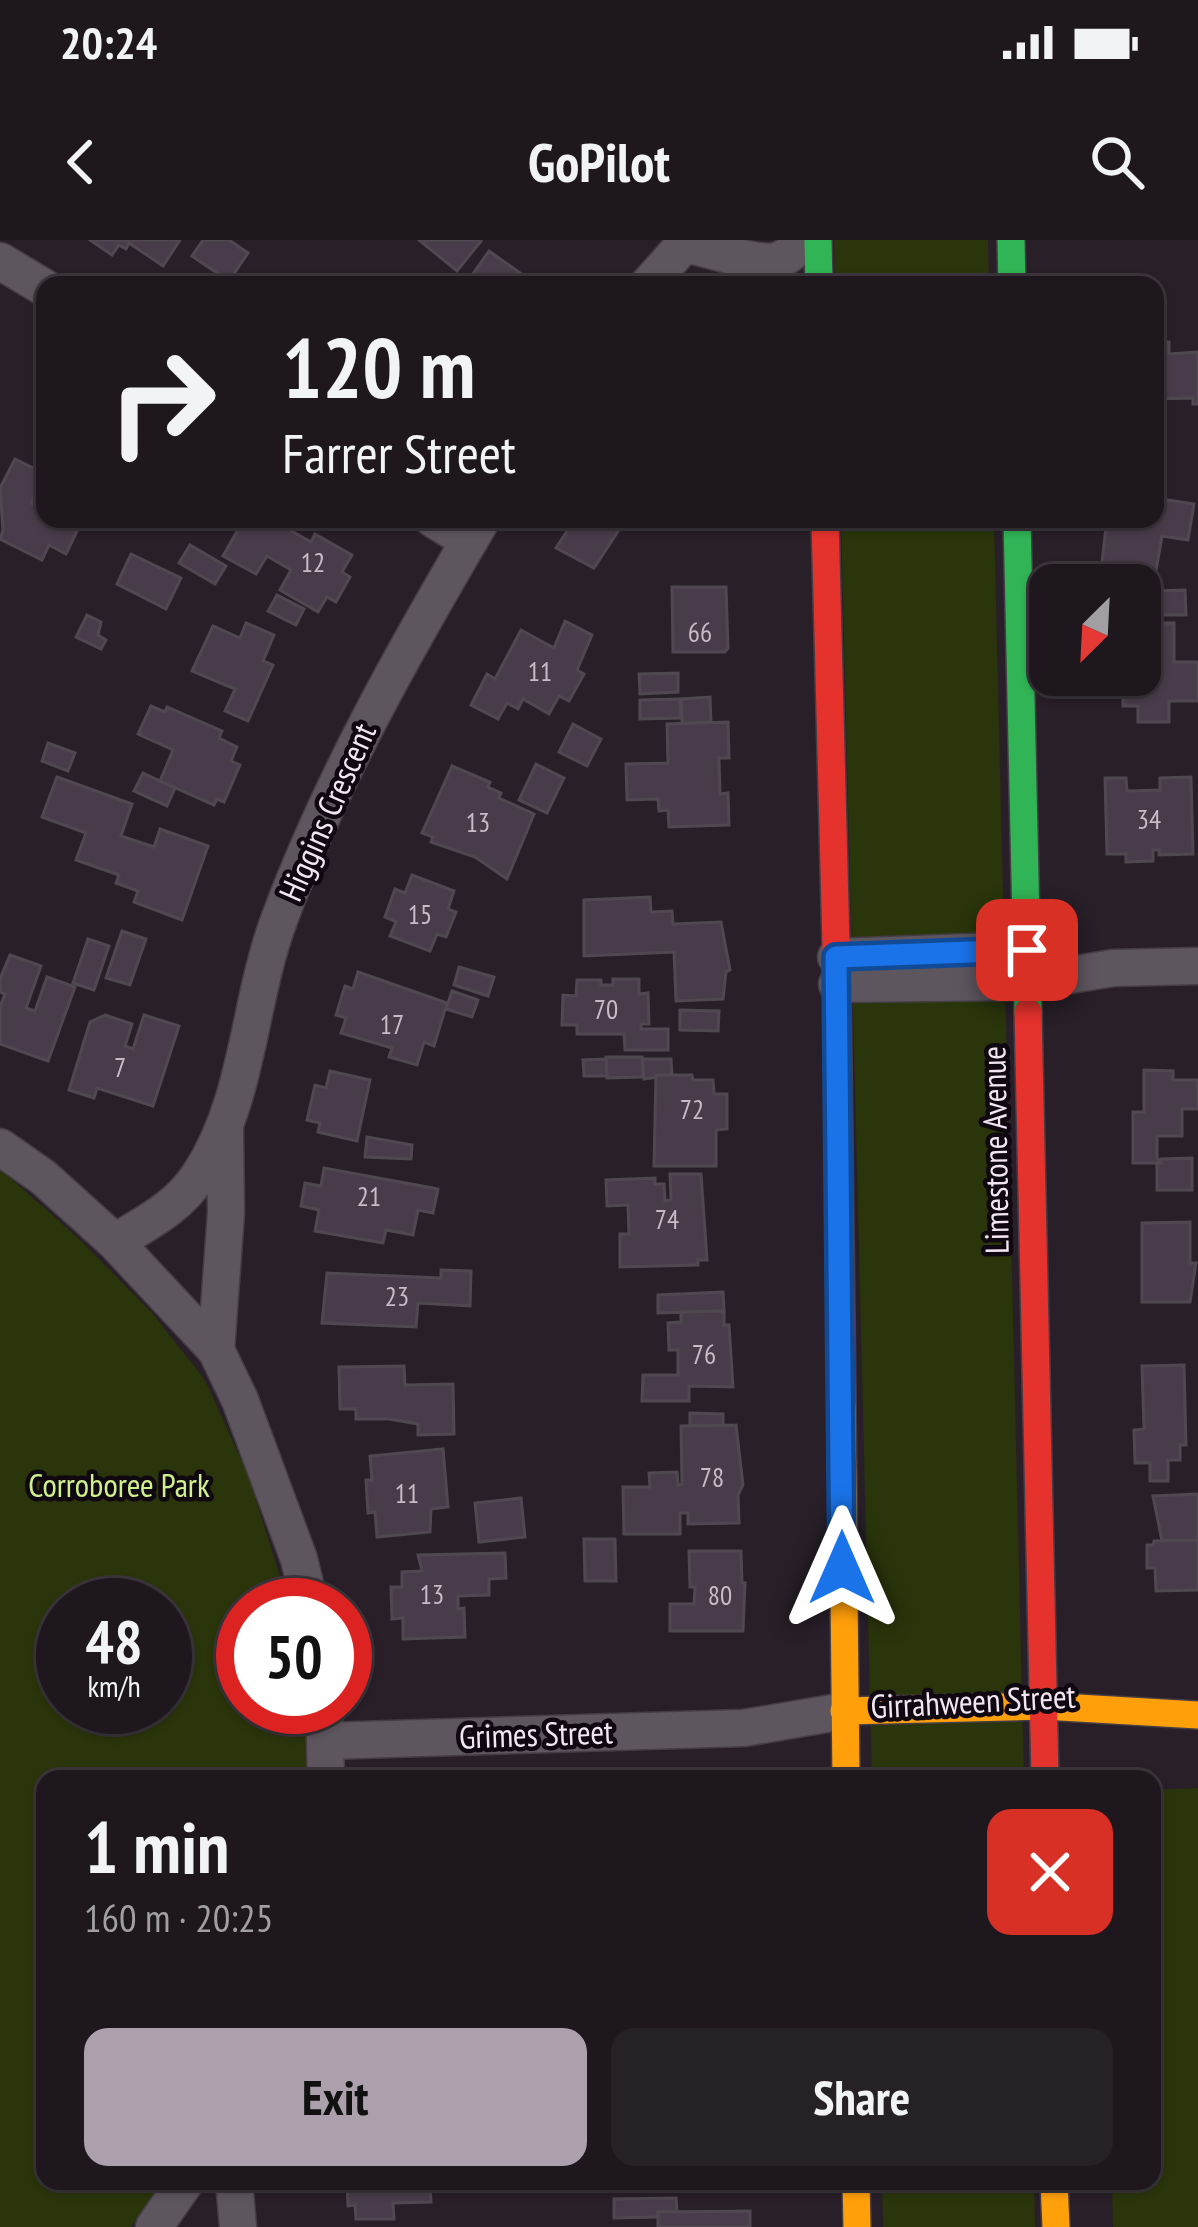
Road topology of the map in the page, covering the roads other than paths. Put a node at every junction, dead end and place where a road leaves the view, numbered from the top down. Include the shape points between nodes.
1 (815, 240) edge
2 (1011, 240) edge
3 (686, 242) edge
4 (0, 261) edge
5 (656, 276) edge
6 (818, 276) edge
7 (1012, 276) edge
8 (36, 283) edge
9 (825, 528) edge
10 (1017, 528) edge
11 (476, 530) edge
12 (1027, 966) junction
13 (1198, 966) edge
14 (837, 970) junction
15 (225, 1127) junction
16 (0, 1147) edge
17 (115, 1242) junction
18 (217, 1350) junction
19 (304, 1578) edge
20 (1043, 1706) junction
21 (1186, 1715) edge
22 (372, 1724) edge
23 (326, 1734) edge
24 (1033, 1740) junction
25 (850, 1744) edge
26 (326, 1770) edge
27 (1042, 1770) edge
28 (180, 2190) edge
29 (235, 2190) edge
30 (856, 2190) edge
31 (1054, 2190) edge
32 (154, 2227) edge
33 (238, 2227) edge
34 (857, 2227) edge
35 (1056, 2227) edge

1 - 3 street via 764,263
1 - 6 main road
2 - 7 main road
3 - 5 street
4 - 8 street
9 - 14 main road
10 - 12 main road, Limestone Avenue
11 - 15 street, Higgins Crescent via 386,686 277,924
12 - 13 street
12 - 14 street
12 - 20 main road, Limestone Avenue
14 - 25 main road
15 - 17 street, Higgins Crescent via 176,1205
15 - 18 street, Higgins Crescent
16 - 17 street
17 - 18 street
18 - 19 street
20 - 21 main road, Girrahween Street
20 - 24 main road, Limestone Avenue
20 - 25 main road, Girrahween Street
21 - 24 main road, Girrahween Street
22 - 25 street, Grimes Street via 744,1728
23 - 26 street
24 - 27 main road, Limestone Avenue
28 - 32 street
29 - 33 street
30 - 34 main road
31 - 35 main road

